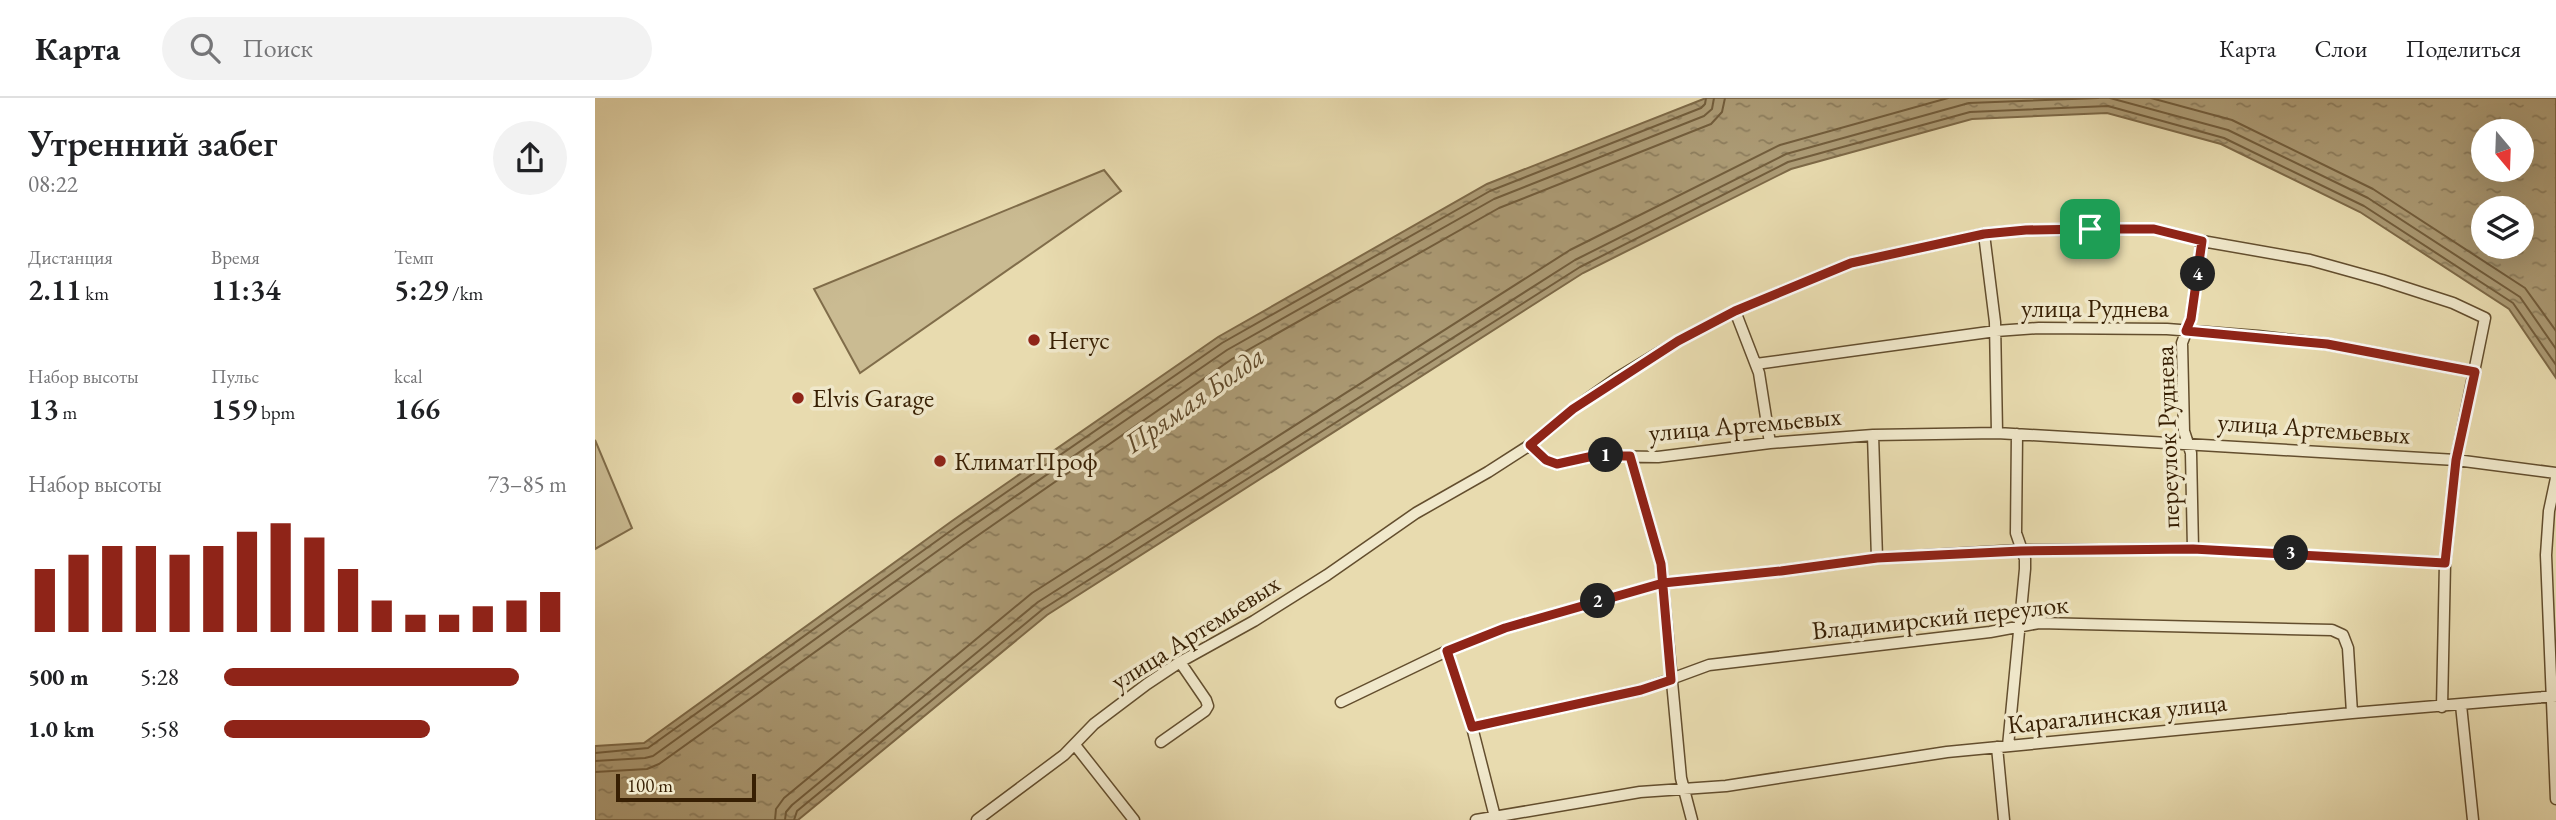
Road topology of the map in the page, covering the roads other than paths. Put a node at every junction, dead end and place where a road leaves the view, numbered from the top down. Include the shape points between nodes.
1 (1984, 234) junction
2 (2202, 241) junction
3 (1735, 311) junction
4 (1996, 331) junction
5 (2186, 331) junction
6 (1756, 364) junction
7 (2475, 372) junction
8 (1997, 433) junction
9 (2017, 434) junction
10 (1873, 435) junction
11 (2188, 442) junction
12 (1770, 443) junction
13 (1530, 445) junction
14 (1630, 456) junction
15 (2456, 460) junction
16 (2556, 472) edge
17 (2556, 478) edge
18 (2553, 511) edge
19 (2193, 549) junction
20 (2021, 551) junction
21 (1877, 558) junction
22 (2445, 563) junction
23 (1663, 583) junction
24 (2020, 626) junction
25 (1447, 651) junction
26 (1180, 662) junction
27 (1671, 680) junction
28 (2554, 695) edge
29 (1341, 702) dead end
30 (2461, 705) junction
31 (2442, 707) junction
32 (2352, 713) junction
33 (1472, 727) junction
34 (1161, 743) dead end
35 (1075, 745) junction
36 (2002, 746) junction
37 (1684, 789) junction
38 (2556, 799) edge
39 (1495, 817) junction
40 (977, 820) edge
41 (1134, 820) edge
42 (1476, 820) edge
43 (1692, 820) edge
44 (2004, 820) edge
45 (2473, 820) edge

1 - 2 street via 2154,229
1 - 3 street via 1851,263
1 - 4 street
2 - 5 street, переулок Руднева
2 - 7 street via 2310,260 2382,279 2485,318
3 - 6 street
3 - 13 street via 1618,378
4 - 5 street, улица Руднева
4 - 6 street, улица Руднева
4 - 8 street
5 - 7 street, улица Руднева via 2327,344
5 - 11 street, переулок Руднева via 2182,343
6 - 12 street
7 - 15 street
8 - 9 street, улица Артемьевых
8 - 10 street, улица Артемьевых
9 - 11 street, улица Артемьевых
9 - 20 street via 2016,533
10 - 12 street, улица Артемьевых
10 - 21 street
11 - 15 street, улица Артемьевых
11 - 19 street, переулок Руднева
12 - 14 street, улица Артемьевых via 1690,454
13 - 14 street, улица Артемьевых via 1557,464 1593,456
13 - 26 street, улица Артемьевых via 1416,513 1254,621
14 - 23 street
15 - 16 street, улица Артемьевых
15 - 22 street
17 - 18 street
18 - 28 street via 2546,555
19 - 20 street
19 - 22 street
20 - 21 street
20 - 24 street via 2025,569
21 - 23 street
22 - 31 street
23 - 25 street via 1505,628
23 - 27 street
24 - 27 street, Владимирский переулок via 1709,666
24 - 32 street, Владимирский переулок via 2332,630 2343,635 2348,648
24 - 36 street
25 - 29 street
25 - 33 street
26 - 34 street via 1208,706
26 - 35 street, улица Артемьевых via 1094,724
27 - 33 street, Владимирский переулок
27 - 37 street
28 - 30 street, Карагалинская улица
28 - 38 street
30 - 31 street, Карагалинская улица
30 - 45 street
31 - 32 street, Карагалинская улица
32 - 36 street, Карагалинская улица
33 - 39 street
35 - 40 street, улица Артемьевых
35 - 41 street
36 - 37 street, Карагалинская улица
36 - 44 street
37 - 39 street, Карагалинская улица
37 - 43 street
39 - 42 street, Карагалинская улица

